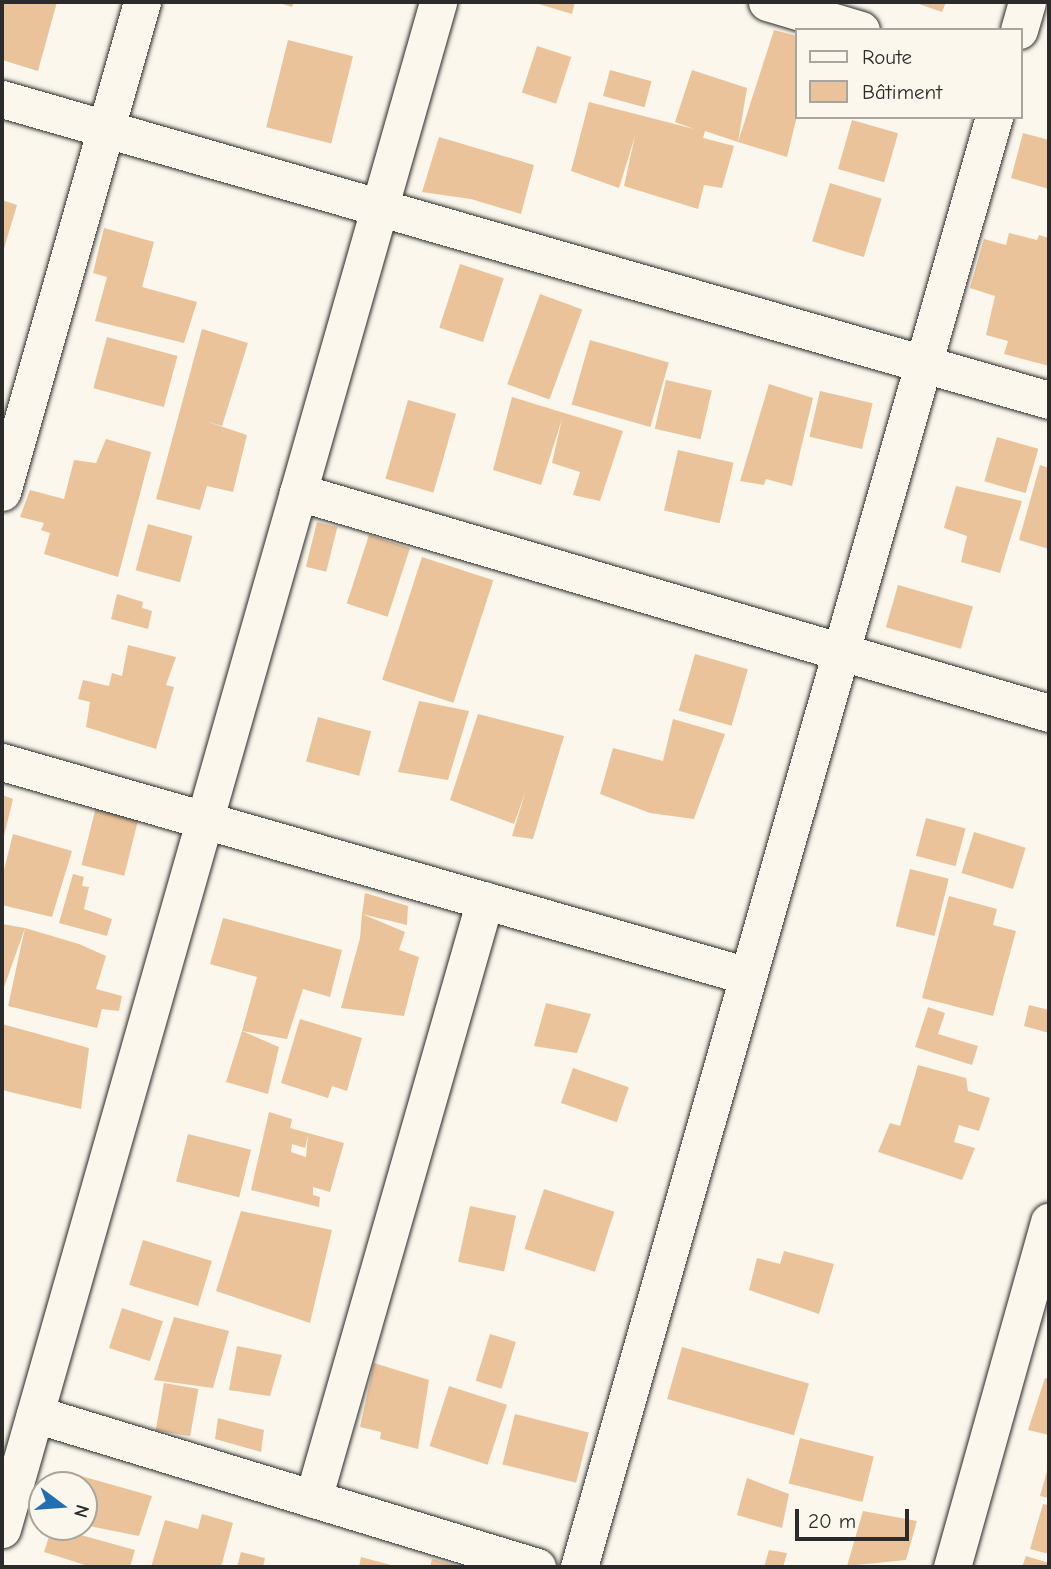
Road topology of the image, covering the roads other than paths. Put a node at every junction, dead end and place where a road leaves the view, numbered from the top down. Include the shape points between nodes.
1 (142, 2) edge
2 (438, 2) edge
3 (767, 2) edge
4 (1027, 2) edge
5 (854, 28) edge
6 (1020, 28) edge
7 (2, 99) edge
8 (993, 119) edge
9 (106, 129) junction
10 (379, 207) junction
11 (923, 364) junction
12 (1049, 400) edge
13 (2, 492) edge
14 (298, 492) junction
15 (841, 651) junction
16 (1049, 713) edge
17 (2, 762) edge
18 (205, 819) junction
19 (485, 900) junction
20 (748, 976) junction
21 (1049, 1221) edge
22 (34, 1414) junction
23 (313, 1499) junction
24 (2, 1529) edge
25 (537, 1567) edge
26 (579, 1567) edge
27 (952, 1567) edge

1 - 9 street
2 - 10 street
3 - 5 street
4 - 6 street
7 - 9 street
8 - 11 street
9 - 10 street
9 - 13 street
10 - 11 street
10 - 14 street
11 - 12 street
11 - 15 street
14 - 15 street
14 - 18 street
15 - 16 street
15 - 20 street
17 - 18 street
18 - 19 street
18 - 22 street
19 - 20 street
19 - 23 street
20 - 26 street
21 - 27 street
22 - 23 street
22 - 24 street
23 - 25 street

